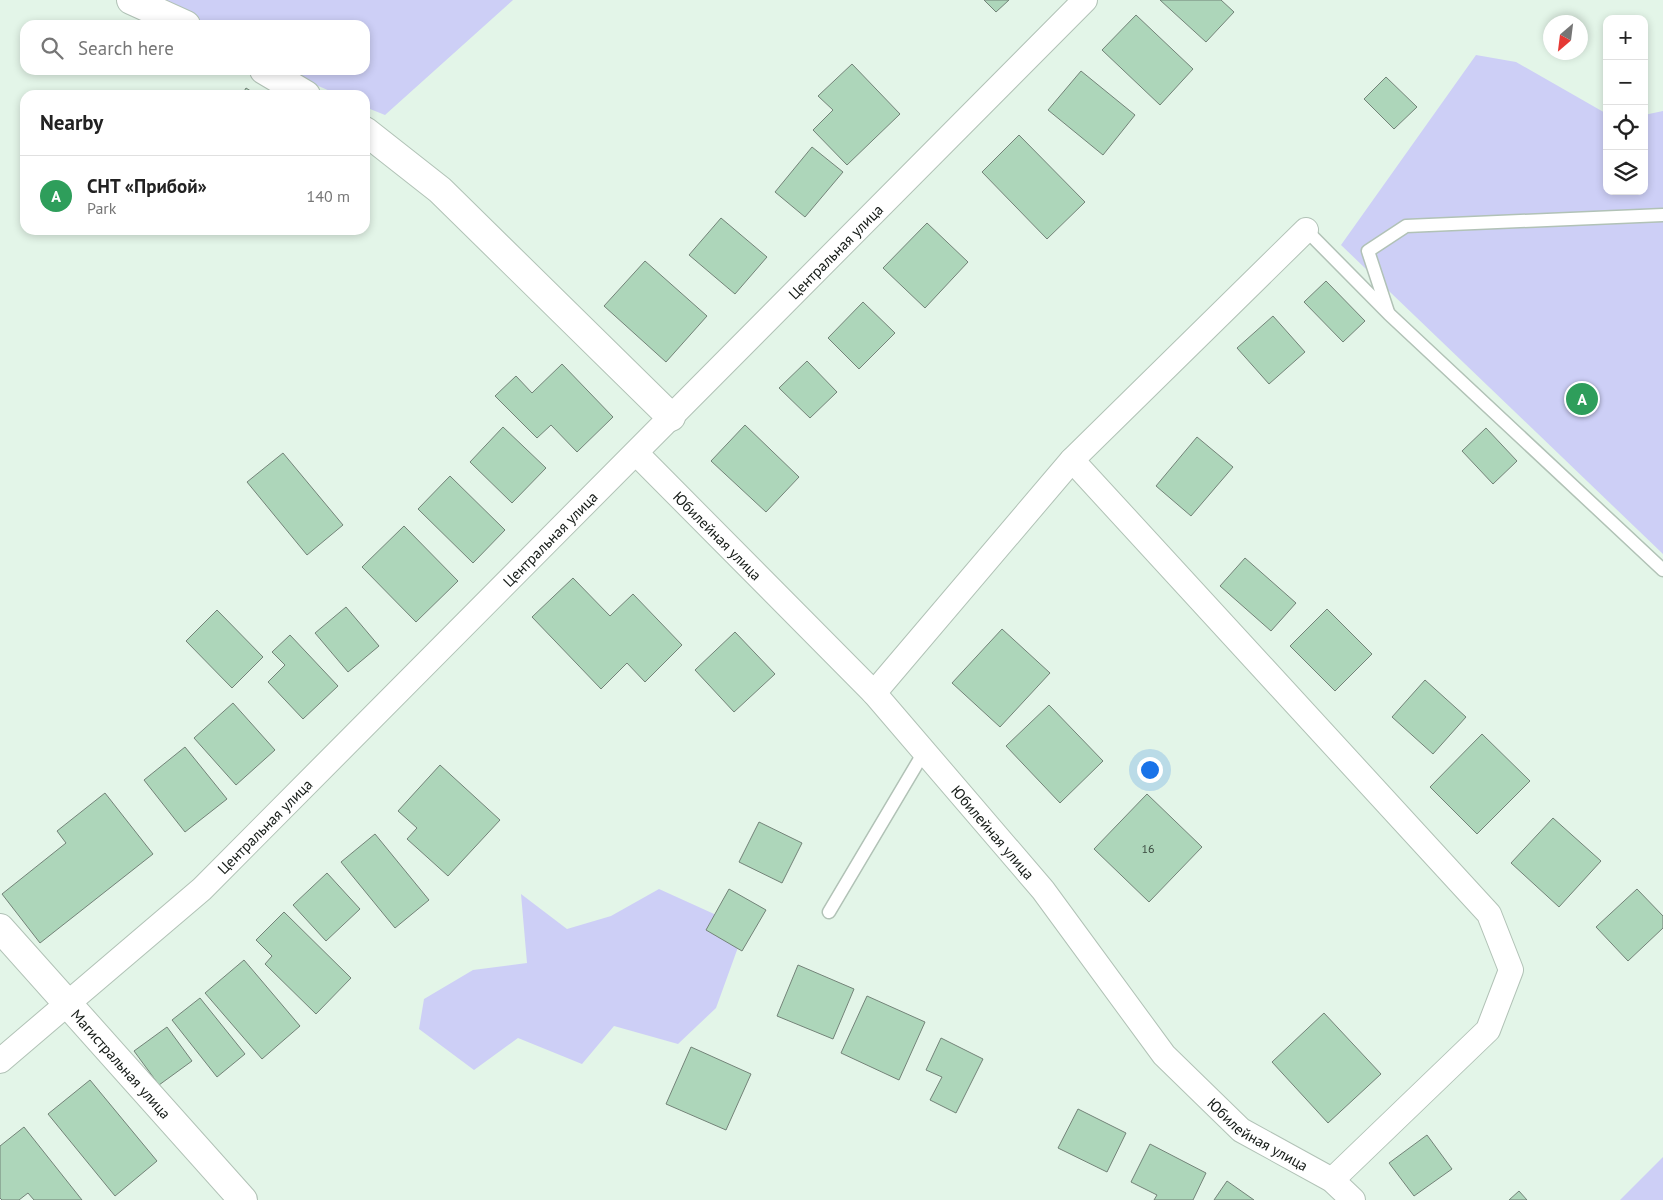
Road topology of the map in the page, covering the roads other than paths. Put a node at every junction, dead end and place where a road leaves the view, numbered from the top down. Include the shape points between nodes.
1 (131, 0) edge
2 (1085, 0) edge
3 (175, 14) edge
4 (272, 75) edge
5 (298, 90) edge
6 (370, 135) edge
7 (1663, 215) edge
8 (1306, 230) joint
9 (1389, 314) junction
10 (671, 417) junction
11 (636, 452) junction
12 (1072, 460) junction
13 (1663, 570) edge
14 (874, 694) junction
15 (924, 752) junction
16 (829, 912) dead end
17 (0, 928) edge
18 (66, 1004) junction
19 (0, 1061) edge
20 (1332, 1180) junction
21 (243, 1200) edge
22 (1353, 1200) edge

1 - 3 street
2 - 10 street, Центральная улица
4 - 5 street
6 - 10 street via 440,190
7 - 9 lane via 1406,226 1368,251
8 - 9 lane
8 - 12 street
9 - 13 lane
10 - 11 street, Центральная улица
11 - 14 street, Юбилейная улица
11 - 18 street, Центральная улица via 202,889
12 - 14 street
12 - 20 street via 1489,914 1511,970 1488,1030
14 - 15 street, Юбилейная улица
15 - 16 lane
15 - 20 street, Юбилейная улица via 1043,890 1164,1055 1241,1130
17 - 18 street, Магистральная улица
18 - 19 street, Центральная улица
18 - 21 street, Магистральная улица
20 - 22 street, Юбилейная улица

